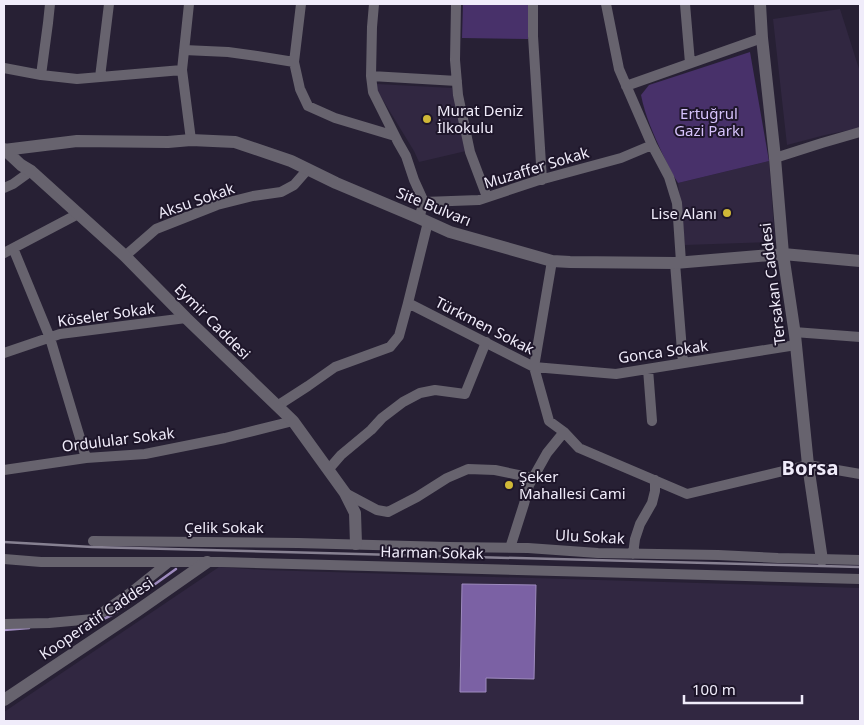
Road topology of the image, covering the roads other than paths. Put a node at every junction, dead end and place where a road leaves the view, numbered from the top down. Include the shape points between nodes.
1 (50, 4) edge
2 (109, 4) edge
3 (189, 4) edge
4 (301, 4) edge
5 (374, 4) edge
6 (456, 4) edge
7 (533, 4) edge
8 (606, 4) edge
9 (685, 4) edge
10 (760, 4) edge
11 (762, 38) junction
12 (184, 50) junction
13 (294, 62) junction
14 (690, 64) junction
15 (4, 68) edge
16 (182, 70) junction
17 (41, 75) junction
18 (100, 76) junction
19 (371, 76) junction
20 (457, 81) junction
21 (626, 86) junction
22 (860, 132) edge
23 (395, 136) junction
24 (191, 140) junction
25 (652, 145) junction
26 (4, 150) edge
27 (775, 158) junction
28 (308, 170) junction
29 (30, 171) junction
30 (542, 180) junction
31 (4, 188) edge
32 (487, 197) junction
33 (424, 202) junction
34 (78, 214) junction
35 (423, 220) junction
36 (9, 250) edge
37 (783, 254) junction
38 (125, 256) junction
39 (552, 261) junction
40 (860, 261) edge
41 (678, 263) junction
42 (408, 303) junction
43 (186, 318) junction
44 (794, 332) junction
45 (860, 337) edge
46 (50, 338) junction
47 (486, 342) junction
48 (796, 345) junction
49 (4, 353) edge
50 (684, 363) junction
51 (534, 367) junction
52 (648, 369) junction
53 (277, 406) junction
54 (293, 420) junction
55 (652, 421) dead end
56 (564, 432) junction
57 (86, 458) junction
58 (808, 465) junction
59 (4, 470) edge
60 (328, 470) junction
61 (860, 474) edge
62 (533, 478) junction
63 (655, 480) junction
64 (345, 493) junction
65 (93, 541) dead end
66 (356, 544) junction
67 (510, 548) junction
68 (633, 554) junction
69 (4, 559) edge
70 (822, 560) junction
71 (860, 560) edge
72 (169, 562) junction
73 (207, 562) junction
74 (860, 579) edge
75 (4, 624) edge
76 (4, 700) edge

1 - 17 street
2 - 18 street
3 - 12 street
4 - 13 street
5 - 19 street
6 - 20 street
7 - 30 street
8 - 21 street via 619,69
9 - 14 street
10 - 11 street, Tersakan Caddesi
11 - 14 street
11 - 27 street, Tersakan Caddesi
12 - 13 street via 247,54
12 - 16 street
13 - 23 street via 308,106 335,118
14 - 21 street
15 - 17 street
16 - 18 street
16 - 24 street
17 - 18 street via 77,79
19 - 20 street
19 - 23 street via 374,92
20 - 32 street via 470,152
21 - 25 street
22 - 27 street
23 - 33 street
24 - 26 street, Site Bulvarı via 77,141
24 - 28 street, Site Bulvarı via 235,142
25 - 30 street, Muzaffer Sokak via 621,158
25 - 41 street via 669,177 677,203
26 - 29 street, Eymir Caddesi
27 - 37 street, Tersakan Caddesi
28 - 35 street, Site Bulvarı
28 - 38 street, Aksu Sokak via 294,185 281,192 217,205 156,230
29 - 31 street
29 - 34 street, Eymir Caddesi
30 - 32 street, Muzaffer Sokak
32 - 33 street, Muzaffer Sokak
33 - 35 street
34 - 36 street
34 - 38 street, Eymir Caddesi
35 - 39 street, Site Bulvarı via 450,232
35 - 42 street
36 - 46 street
37 - 40 street, Site Bulvarı
37 - 41 street, Site Bulvarı
37 - 44 street, Tersakan Caddesi
38 - 43 street, Eymir Caddesi
39 - 41 street, Site Bulvarı
39 - 51 street
41 - 50 street
42 - 47 street, Türkmen Sokak
42 - 53 street via 399,336 390,347 335,367
43 - 46 street, Köseler Sokak via 60,334
43 - 53 street, Eymir Caddesi
44 - 45 street
44 - 48 street, Tersakan Caddesi
46 - 49 street, Köseler Sokak
46 - 57 street
47 - 51 street, Türkmen Sokak
47 - 60 street via 465,394 435,390 403,402 340,455
48 - 50 street, Gonca Sokak
48 - 58 street, Tersakan Caddesi
50 - 52 street, Gonca Sokak
51 - 52 street, Gonca Sokak via 616,374
51 - 56 street, Türkmen Sokak via 549,420
52 - 55 street
53 - 54 street, Eymir Caddesi
54 - 57 street, Ordulular Sokak via 226,438 145,454
54 - 60 street, Eymir Caddesi
56 - 62 street
56 - 63 street, Türkmen Sokak via 580,448
57 - 59 street, Ordulular Sokak
58 - 61 street
58 - 63 street, Türkmen Sokak via 687,494
58 - 70 street, Tersakan Caddesi
60 - 64 street, Eymir Caddesi
62 - 64 street via 495,470 468,469 388,512 377,510
62 - 67 street
63 - 68 street via 652,503 640,524
64 - 66 street, Eymir Caddesi via 355,513
65 - 66 street, Çelik Sokak
66 - 67 street, Ulu Sokak
67 - 68 street, Ulu Sokak
68 - 70 street, Ulu Sokak
69 - 72 street, Harman Sokak
70 - 71 street, Ulu Sokak
72 - 73 street, Harman Sokak
72 - 75 street via 93,619
73 - 74 street, Harman Sokak
73 - 76 street, Kooperatif Caddesi

